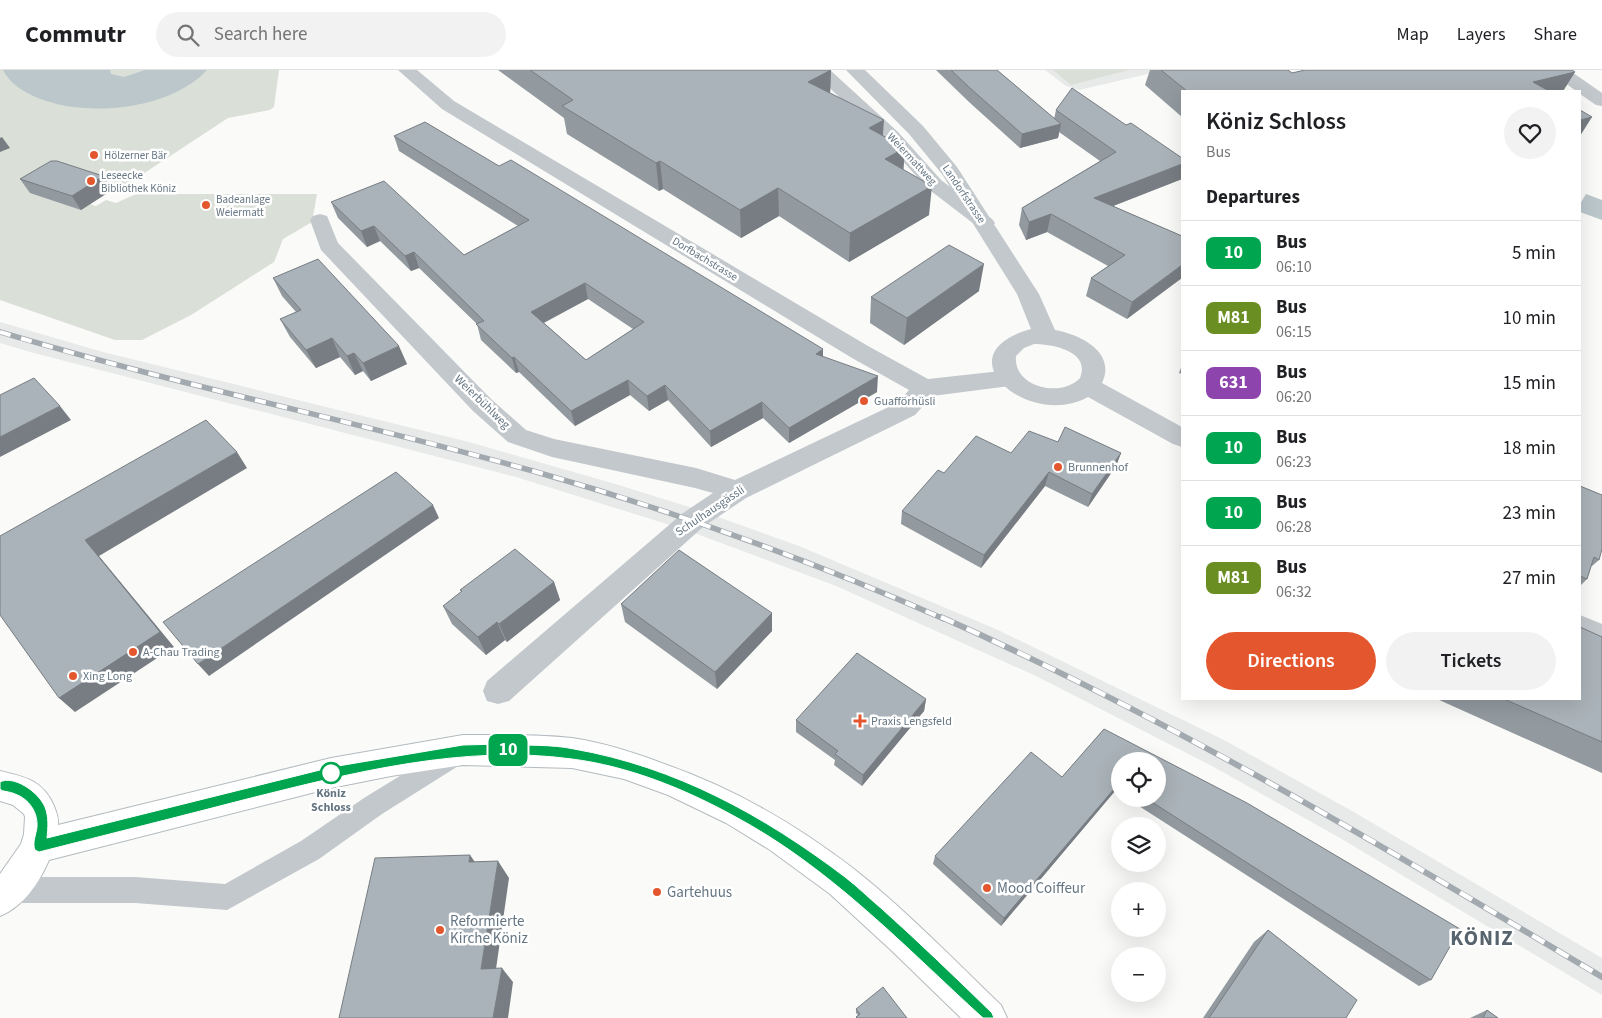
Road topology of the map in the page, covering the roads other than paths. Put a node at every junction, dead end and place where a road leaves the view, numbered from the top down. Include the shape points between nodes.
1 (820, 70) edge
2 (855, 70) edge
3 (1558, 70) edge
4 (419, 74) edge
5 (1599, 96) edge
6 (320, 220) dead end
7 (985, 224) junction
8 (1046, 336) junction
9 (1010, 378) junction
10 (1088, 386) junction
11 (924, 388) junction
12 (1181, 437) edge
13 (737, 491) junction
14 (1581, 627) edge
15 (1602, 637) edge
16 (498, 691) dead end
17 (463, 750) junction
18 (0, 786) edge
19 (39, 846) junction
20 (5, 894) edge
21 (988, 1018) edge

1 - 7 street, Weiermattweg via 891,136 934,184
2 - 7 street, Landorfstrasse via 916,130 945,164
3 - 5 street
4 - 11 street, Dorfbachstrasse via 448,104
6 - 13 street, Weierbühlweg via 328,245 482,405 518,436 552,448 696,478
7 - 8 street, Landorfstrasse via 1034,304
8 - 9 street via 1033,336 1012,344 1004,360
8 - 10 street via 1060,338 1084,350 1094,368
9 - 10 street via 1026,390 1048,397 1078,393
9 - 11 street
10 - 12 street
11 - 13 street, Schulhausgässli via 906,409
13 - 16 street, Schulhausgässli via 674,534
14 - 15 street
17 - 19 main road via 332,773
17 - 20 lane via 310,850 227,897 135,890
17 - 21 main road via 572,753 624,764 678,784 738,812 782,838 842,882
18 - 19 main road via 15,788 30,796 40,809 43,826
19 - 20 main road via 27,868

